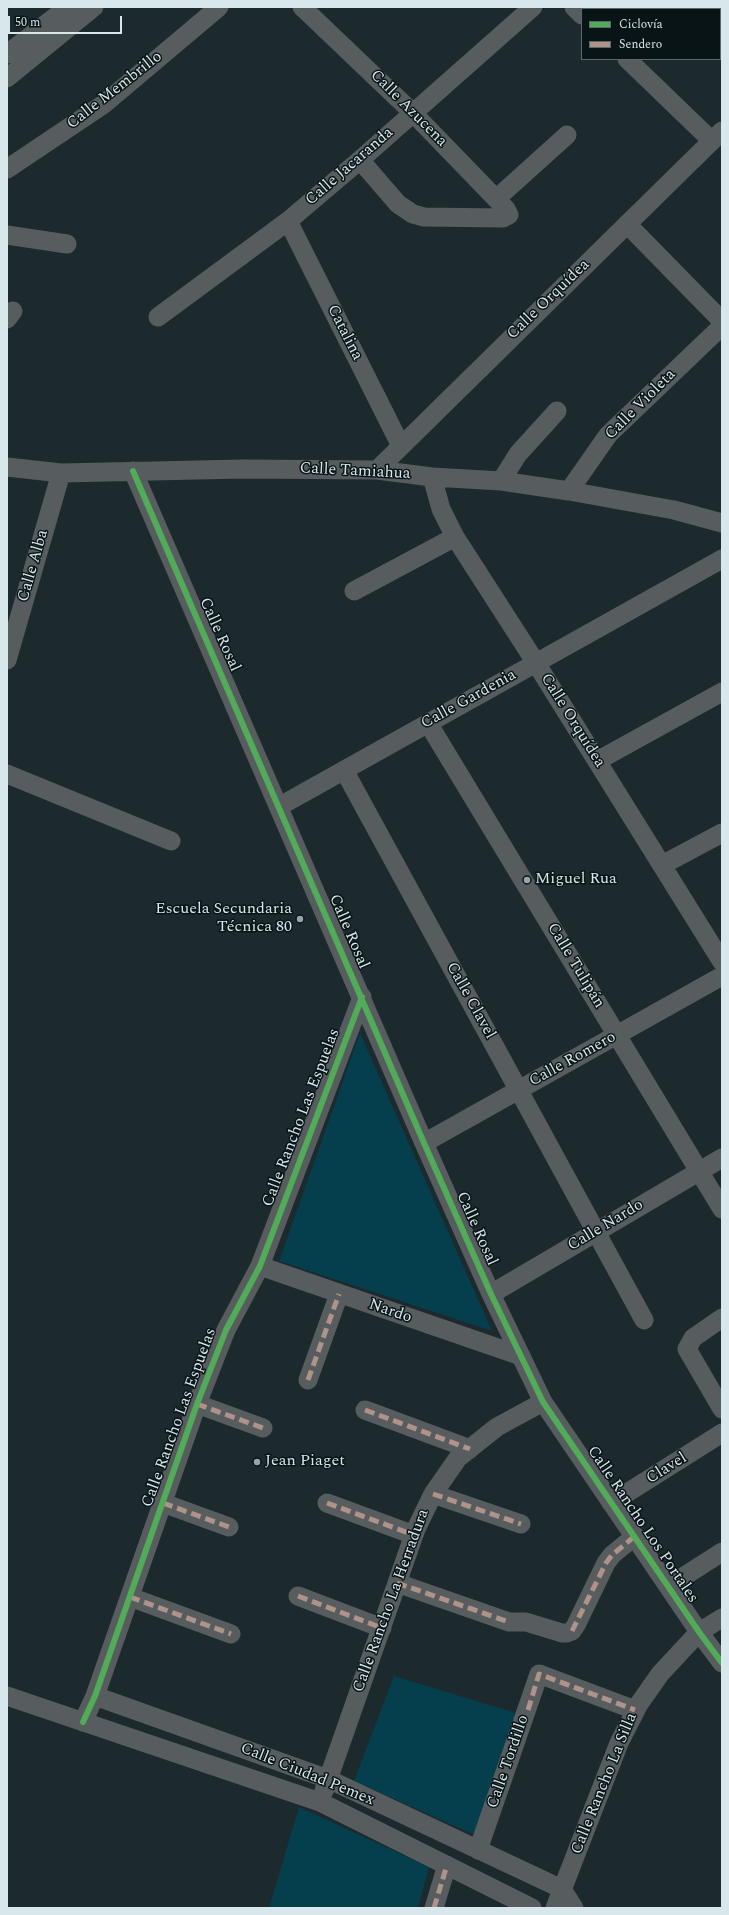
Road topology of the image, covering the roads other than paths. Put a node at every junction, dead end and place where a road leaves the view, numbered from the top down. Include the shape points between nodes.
1 (68, 7) edge
2 (94, 7) edge
3 (219, 7) edge
4 (302, 7) edge
5 (533, 7) edge
6 (7, 54) edge
7 (638, 63) edge
8 (7, 78) edge
9 (412, 112) junction
10 (567, 135) dead end
11 (717, 136) edge
12 (360, 160) junction
13 (7, 169) edge
14 (496, 199) junction
15 (288, 221) junction
16 (627, 224) junction
17 (7, 235) edge
18 (67, 244) dead end
19 (158, 317) dead end
20 (722, 321) edge
21 (722, 326) edge
22 (557, 411) dead end
23 (401, 446) junction
24 (7, 467) edge
25 (377, 470) junction
26 (133, 471) junction
27 (61, 472) junction
28 (432, 477) junction
29 (501, 481) junction
30 (569, 491) junction
31 (722, 523) edge
32 (455, 537) junction
33 (722, 559) edge
34 (354, 591) dead end
35 (7, 660) edge
36 (536, 663) junction
37 (722, 692) edge
38 (428, 723) junction
39 (597, 761) junction
40 (344, 770) junction
41 (7, 774) edge
42 (280, 806) junction
43 (722, 833) edge
44 (171, 842) dead end
45 (662, 866) junction
46 (722, 962) edge
47 (722, 976) edge
48 (362, 997) junction
49 (616, 1035) junction
50 (518, 1090) junction
51 (424, 1143) junction
52 (722, 1158) edge
53 (698, 1171) junction
54 (722, 1209) edge
55 (596, 1232) junction
56 (260, 1266) junction
57 (339, 1294) junction
58 (491, 1294) junction
59 (722, 1318) edge
60 (644, 1320) dead end
61 (521, 1356) junction
62 (308, 1380) dead end
63 (543, 1402) junction
64 (198, 1404) junction
65 (722, 1409) edge
66 (365, 1410) dead end
67 (263, 1428) dead end
68 (722, 1433) edge
69 (470, 1449) junction
70 (433, 1494) junction
71 (163, 1503) junction
72 (327, 1503) dead end
73 (611, 1503) junction
74 (521, 1524) dead end
75 (229, 1527) dead end
76 (414, 1534) junction
77 (635, 1536) junction
78 (722, 1552) edge
79 (397, 1583) junction
80 (669, 1586) junction
81 (298, 1596) dead end
82 (130, 1597) junction
83 (722, 1618) edge
84 (382, 1628) junction
85 (699, 1632) junction
86 (231, 1634) dead end
87 (722, 1663) edge
88 (7, 1696) edge
89 (95, 1696) junction
90 (635, 1710) junction
91 (84, 1722) junction
92 (328, 1779) junction
93 (320, 1802) junction
94 (478, 1850) junction
95 (447, 1865) junction
96 (562, 1889) junction
97 (434, 1908) edge
98 (532, 1908) edge
99 (555, 1908) edge
100 (574, 1908) edge

1 - 6 street
2 - 8 street
3 - 13 street, Calle Membrillo via 104,104
4 - 9 street, Calle Azucena
5 - 9 street, Calle Jacaranda
7 - 11 street
9 - 12 street, Calle Jacaranda
9 - 14 street, Calle Azucena
10 - 14 street
11 - 16 street, Calle Orquídea
12 - 14 street, Calle Azucena via 398,204 413,214 424,217 503,218 509,215
12 - 15 street, Calle Jacaranda
15 - 19 street, Calle Jacaranda
15 - 23 street, Catalina
16 - 20 street
16 - 23 street, Calle Orquídea
17 - 18 street
21 - 30 street, Calle Violeta via 608,435
22 - 29 street via 518,454
23 - 25 street, Calle Orquídea
24 - 27 street, Calle Tamiahua
25 - 26 street, Calle Tamiahua
25 - 28 street, Calle Tamiahua
26 - 27 street, Calle Tamiahua
26 - 42 street, Calle Rosal
27 - 35 street, Calle Alba
28 - 29 street, Calle Tamiahua
28 - 32 street, Calle Orquídea via 440,509
29 - 30 street, Calle Tamiahua
30 - 31 street, Calle Tamiahua via 674,510
32 - 34 street
32 - 36 street, Calle Orquídea
33 - 36 street, Calle Gardenia
36 - 38 street, Calle Gardenia
36 - 39 street, Calle Orquídea
37 - 39 street
38 - 40 street, Calle Gardenia
38 - 49 street, Calle Tulipán
39 - 45 street, Calle Orquídea
40 - 42 street, Calle Gardenia
40 - 50 street, Calle Clavel
41 - 44 street
42 - 48 street, Calle Rosal
43 - 45 street
45 - 46 street, Calle Orquídea
47 - 49 street, Calle Romero
48 - 51 street, Calle Rosal
48 - 56 street, Calle Rancho Las Espuelas
49 - 50 street, Calle Romero
49 - 53 street, Calle Tulipán
50 - 51 street, Calle Romero
50 - 55 street, Calle Clavel
51 - 58 street, Calle Rosal
52 - 53 street, Calle Nardo
53 - 54 street, Calle Tulipán
53 - 55 street, Calle Nardo
55 - 58 street, Calle Nardo
55 - 60 street, Calle Clavel
56 - 57 street, Nardo
56 - 64 street, Calle Rancho Las Espuelas via 231,1317
57 - 61 street, Nardo
57 - 62 street
58 - 61 street, Calle Rosal
59 - 65 street via 692,1338 687,1349
61 - 63 street, Calle Rosal
63 - 69 street, Calle Rancho La Herradura via 498,1427
63 - 73 street, Calle Rancho Los Portales
64 - 67 street
64 - 71 street, Calle Rancho Las Espuelas
66 - 69 street
68 - 73 street, Clavel
69 - 70 street, Calle Rancho La Herradura via 458,1458
70 - 74 street
70 - 76 street, Calle Rancho La Herradura
71 - 75 street
71 - 82 street, Calle Rancho Las Espuelas
72 - 76 street
73 - 77 street, Calle Rancho Los Portales
76 - 79 street, Calle Rancho La Herradura
77 - 79 street via 612,1555 572,1631 562,1633 526,1622 509,1622
77 - 80 street, Calle Rancho Los Portales
78 - 80 street
79 - 84 street, Calle Rancho La Herradura
80 - 85 street, Calle Rancho Los Portales
81 - 84 street
82 - 86 street
82 - 89 street, Calle Rancho Las Espuelas
83 - 85 street, Calle Rancho La Silla
84 - 92 street, Calle Rancho La Herradura
85 - 87 street, Calle Rancho Los Portales
85 - 90 street, Calle Rancho La Silla via 660,1674
88 - 91 street, Calle Ciudad Pemex
89 - 91 street
89 - 92 street, Calle Ciudad Pemex
90 - 94 street, Calle Tordillo via 539,1674
90 - 96 street, Calle Rancho La Silla
91 - 93 street, Calle Ciudad Pemex
92 - 93 street, Calle Rancho La Herradura
92 - 94 street, Calle Ciudad Pemex
93 - 95 street, Calle Ciudad Pemex
94 - 96 street, Calle Ciudad Pemex
95 - 97 street
95 - 98 street, Calle Ciudad Pemex
96 - 99 street, Calle Rancho La Silla
96 - 100 street

